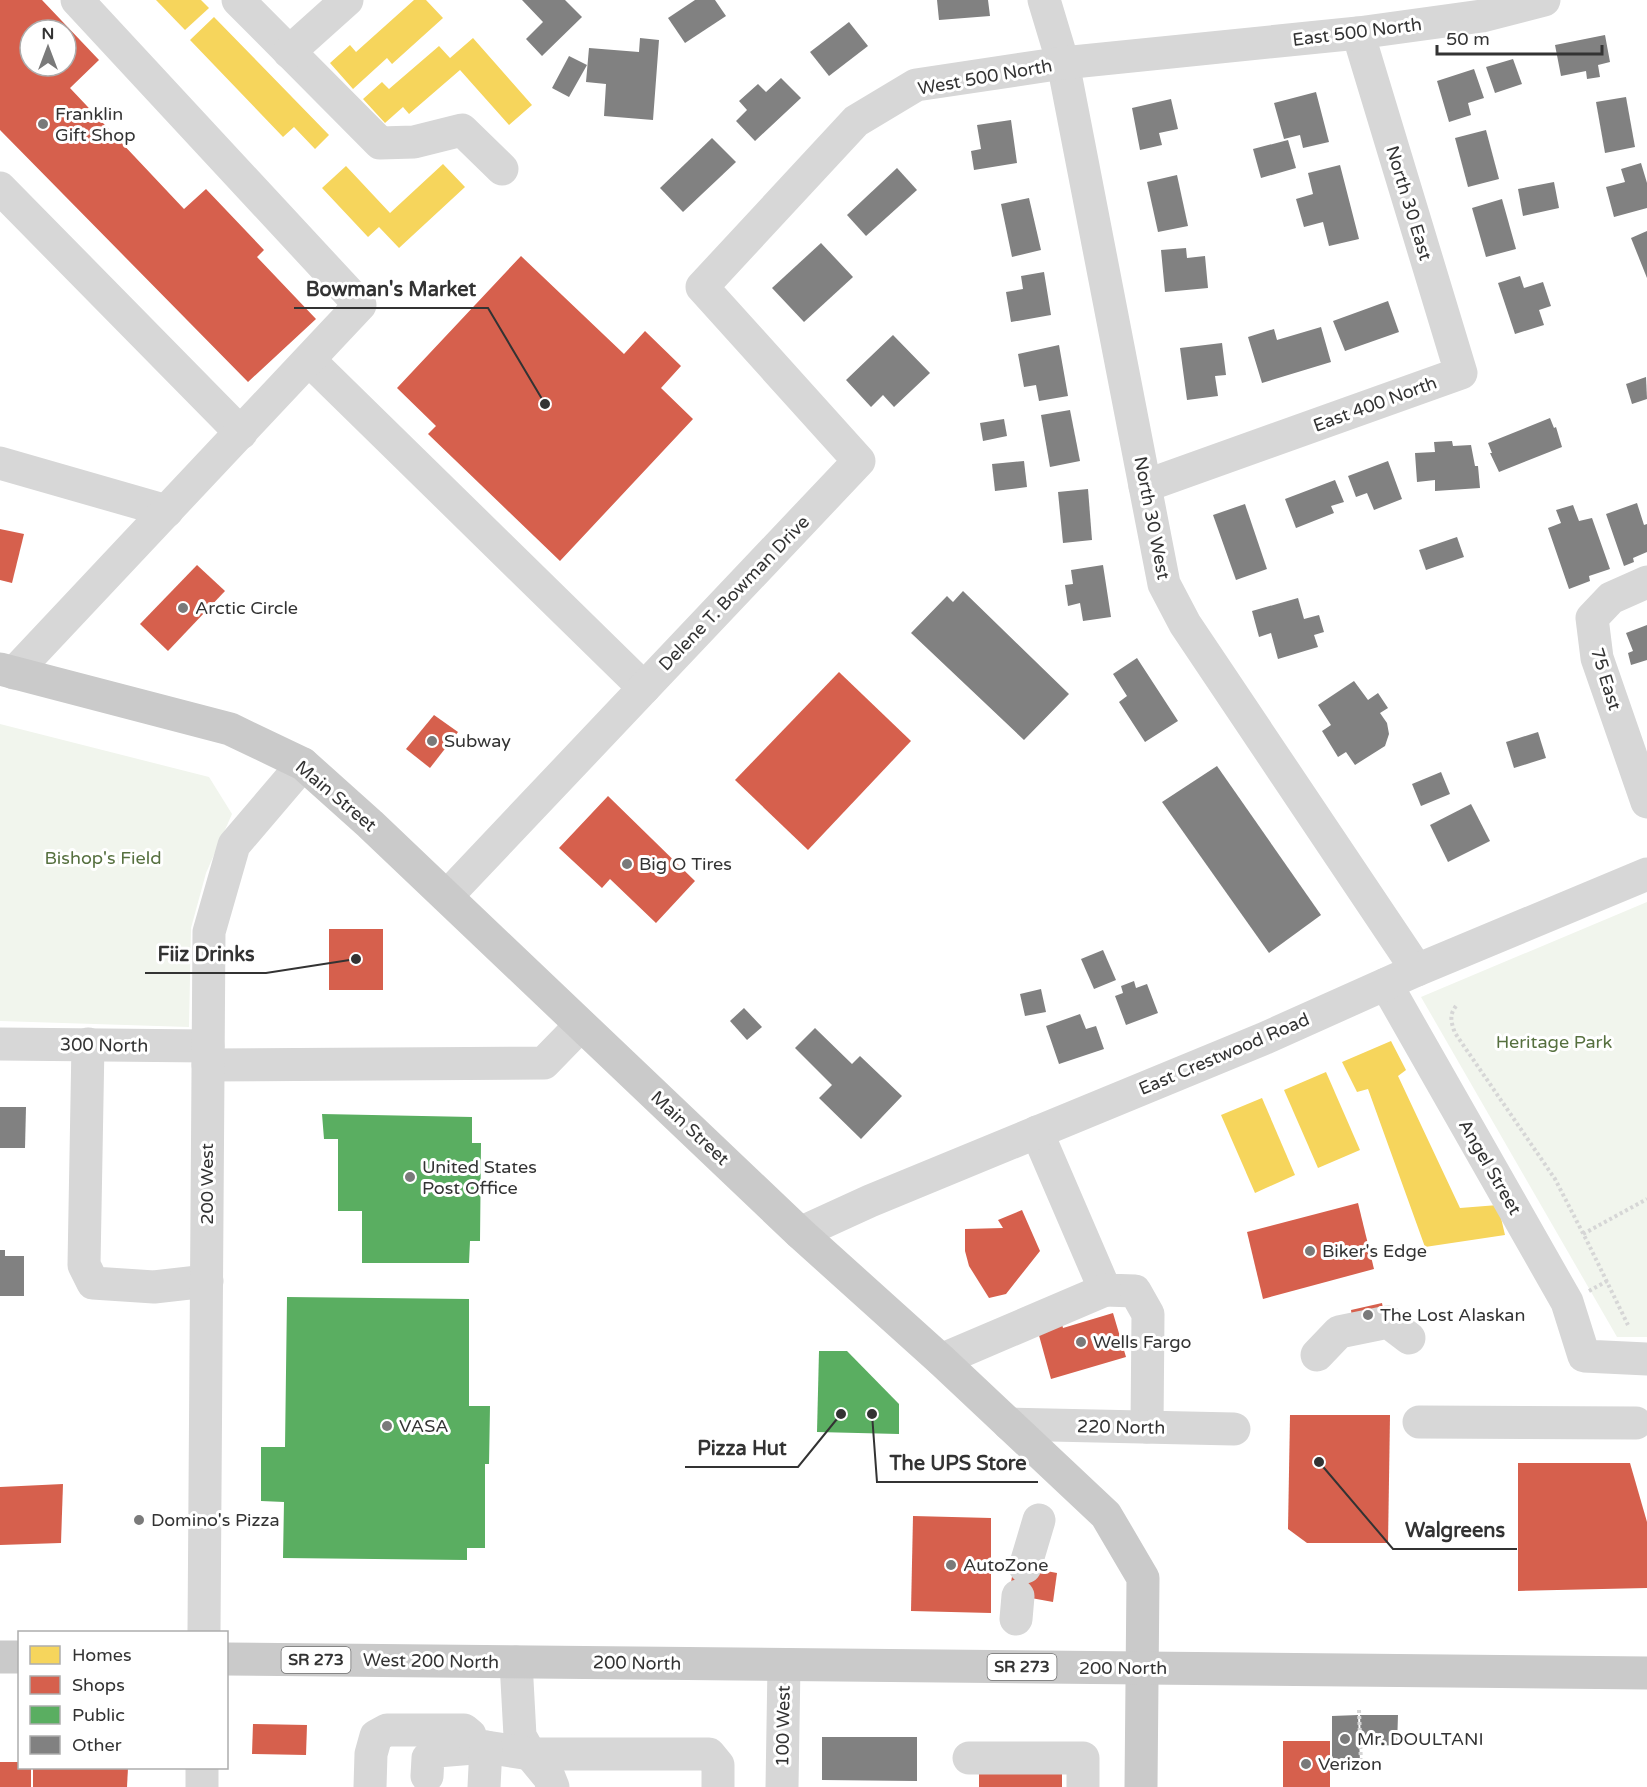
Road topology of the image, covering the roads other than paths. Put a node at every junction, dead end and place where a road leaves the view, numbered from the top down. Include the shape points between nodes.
1 (77, 0) edge
2 (237, 0) edge
3 (347, 0) edge
4 (1044, 0) edge
5 (1544, 0) edge
6 (1358, 33) junction
7 (1204, 50) joint
8 (289, 52) junction
9 (1063, 63) junction
10 (502, 169) dead end
11 (0, 188) edge
12 (702, 287) joint
13 (309, 360) junction
14 (1461, 373) joint
15 (241, 433) junction
16 (0, 463) edge
17 (1145, 486) junction
18 (167, 511) junction
19 (1647, 582) edge
20 (7, 671) edge
21 (644, 688) junction
22 (303, 764) junction
23 (1647, 802) edge
24 (1647, 874) edge
25 (447, 896) junction
26 (1417, 970) junction
27 (1386, 984) junction
28 (581, 1025) junction
29 (0, 1044) edge
30 (88, 1044) junction
31 (208, 1055) junction
32 (1037, 1131) junction
33 (800, 1233) junction
34 (207, 1281) junction
35 (1105, 1290) junction
36 (1409, 1338) dead end
37 (1317, 1355) dead end
38 (1647, 1359) edge
39 (940, 1360) junction
40 (1419, 1422) dead end
41 (1636, 1423) dead end
42 (1009, 1425) junction
43 (1147, 1427) junction
44 (1233, 1428) dead end
45 (1039, 1520) dead end
46 (1020, 1594) dead end
47 (204, 1631) edge
48 (0, 1657) edge
49 (18, 1657) edge
50 (228, 1659) edge
51 (516, 1662) junction
52 (563, 1663) joint
53 (784, 1665) junction
54 (1143, 1668) junction
55 (1647, 1673) edge
56 (486, 1748) junction
57 (530, 1754) junction
58 (969, 1758) dead end
59 (202, 1769) edge
60 (426, 1776) dead end
61 (202, 1787) edge
62 (370, 1787) edge
63 (484, 1787) edge
64 (553, 1787) edge
65 (718, 1787) edge
66 (782, 1787) edge
67 (1083, 1787) edge
68 (1141, 1787) edge

1 - 13 street via 360,305
2 - 8 street
3 - 8 street
4 - 9 street, North 30 West
5 - 6 street, East 500 North via 1482,16
6 - 7 street, East 500 North
6 - 14 street, North 30 East
7 - 9 street, West 500 North
8 - 10 street via 380,143 414,142 462,130
9 - 12 street, West 500 North via 916,85 856,121
9 - 17 street, North 30 West
11 - 15 street
12 - 21 street, Delene T. Bowman Drive via 859,461
13 - 15 street
13 - 21 street
14 - 17 street, East 400 North
15 - 18 street
16 - 18 street
17 - 26 street, North 30 West via 1164,584 1185,624
18 - 20 street
19 - 23 street, 75 East via 1611,598 1592,618 1597,658
20 - 22 main road, Main Street via 230,729
21 - 25 street, Delene T. Bowman Drive
22 - 25 main road, Main Street
22 - 31 street, 200 West via 234,845 208,932
24 - 26 street, East Crestwood Road
25 - 28 main road, Main Street
26 - 27 street, East Crestwood Road
27 - 32 street, East Crestwood Road
27 - 38 street, Angel Street via 1567,1302 1584,1356
28 - 31 street, 300 North via 544,1064
28 - 33 main road, Main Street
29 - 30 street, 300 North
30 - 31 street, 300 North
30 - 34 street via 84,1265 93,1283 154,1287
31 - 34 street, 200 West
32 - 33 street, East Crestwood Road
32 - 35 street
33 - 39 main road, Main Street
34 - 47 street, 200 West
35 - 39 street
35 - 43 street via 1135,1291 1148,1314
36 - 37 street via 1388,1322 1339,1332
39 - 42 main road, Main Street
40 - 41 street
42 - 43 street, 220 North
42 - 54 main road, Main Street via 1106,1515 1143,1578
43 - 44 street, 220 North
45 - 46 street
48 - 49 main road
50 - 51 main road, West 200 North / SR 273
51 - 52 main road, West 200 North / SR 273
51 - 57 street via 520,1737
52 - 53 main road, 200 North / SR 273
53 - 54 main road, 200 North / SR 273
53 - 66 street, 100 West
54 - 55 main road, 200 North
54 - 68 main road, Main Street
56 - 57 street
56 - 60 street via 437,1751 428,1758
56 - 62 street via 464,1730 387,1730 376,1737
56 - 63 street
57 - 64 street
57 - 65 street via 709,1754 718,1765
58 - 67 street via 1083,1758
59 - 61 street

